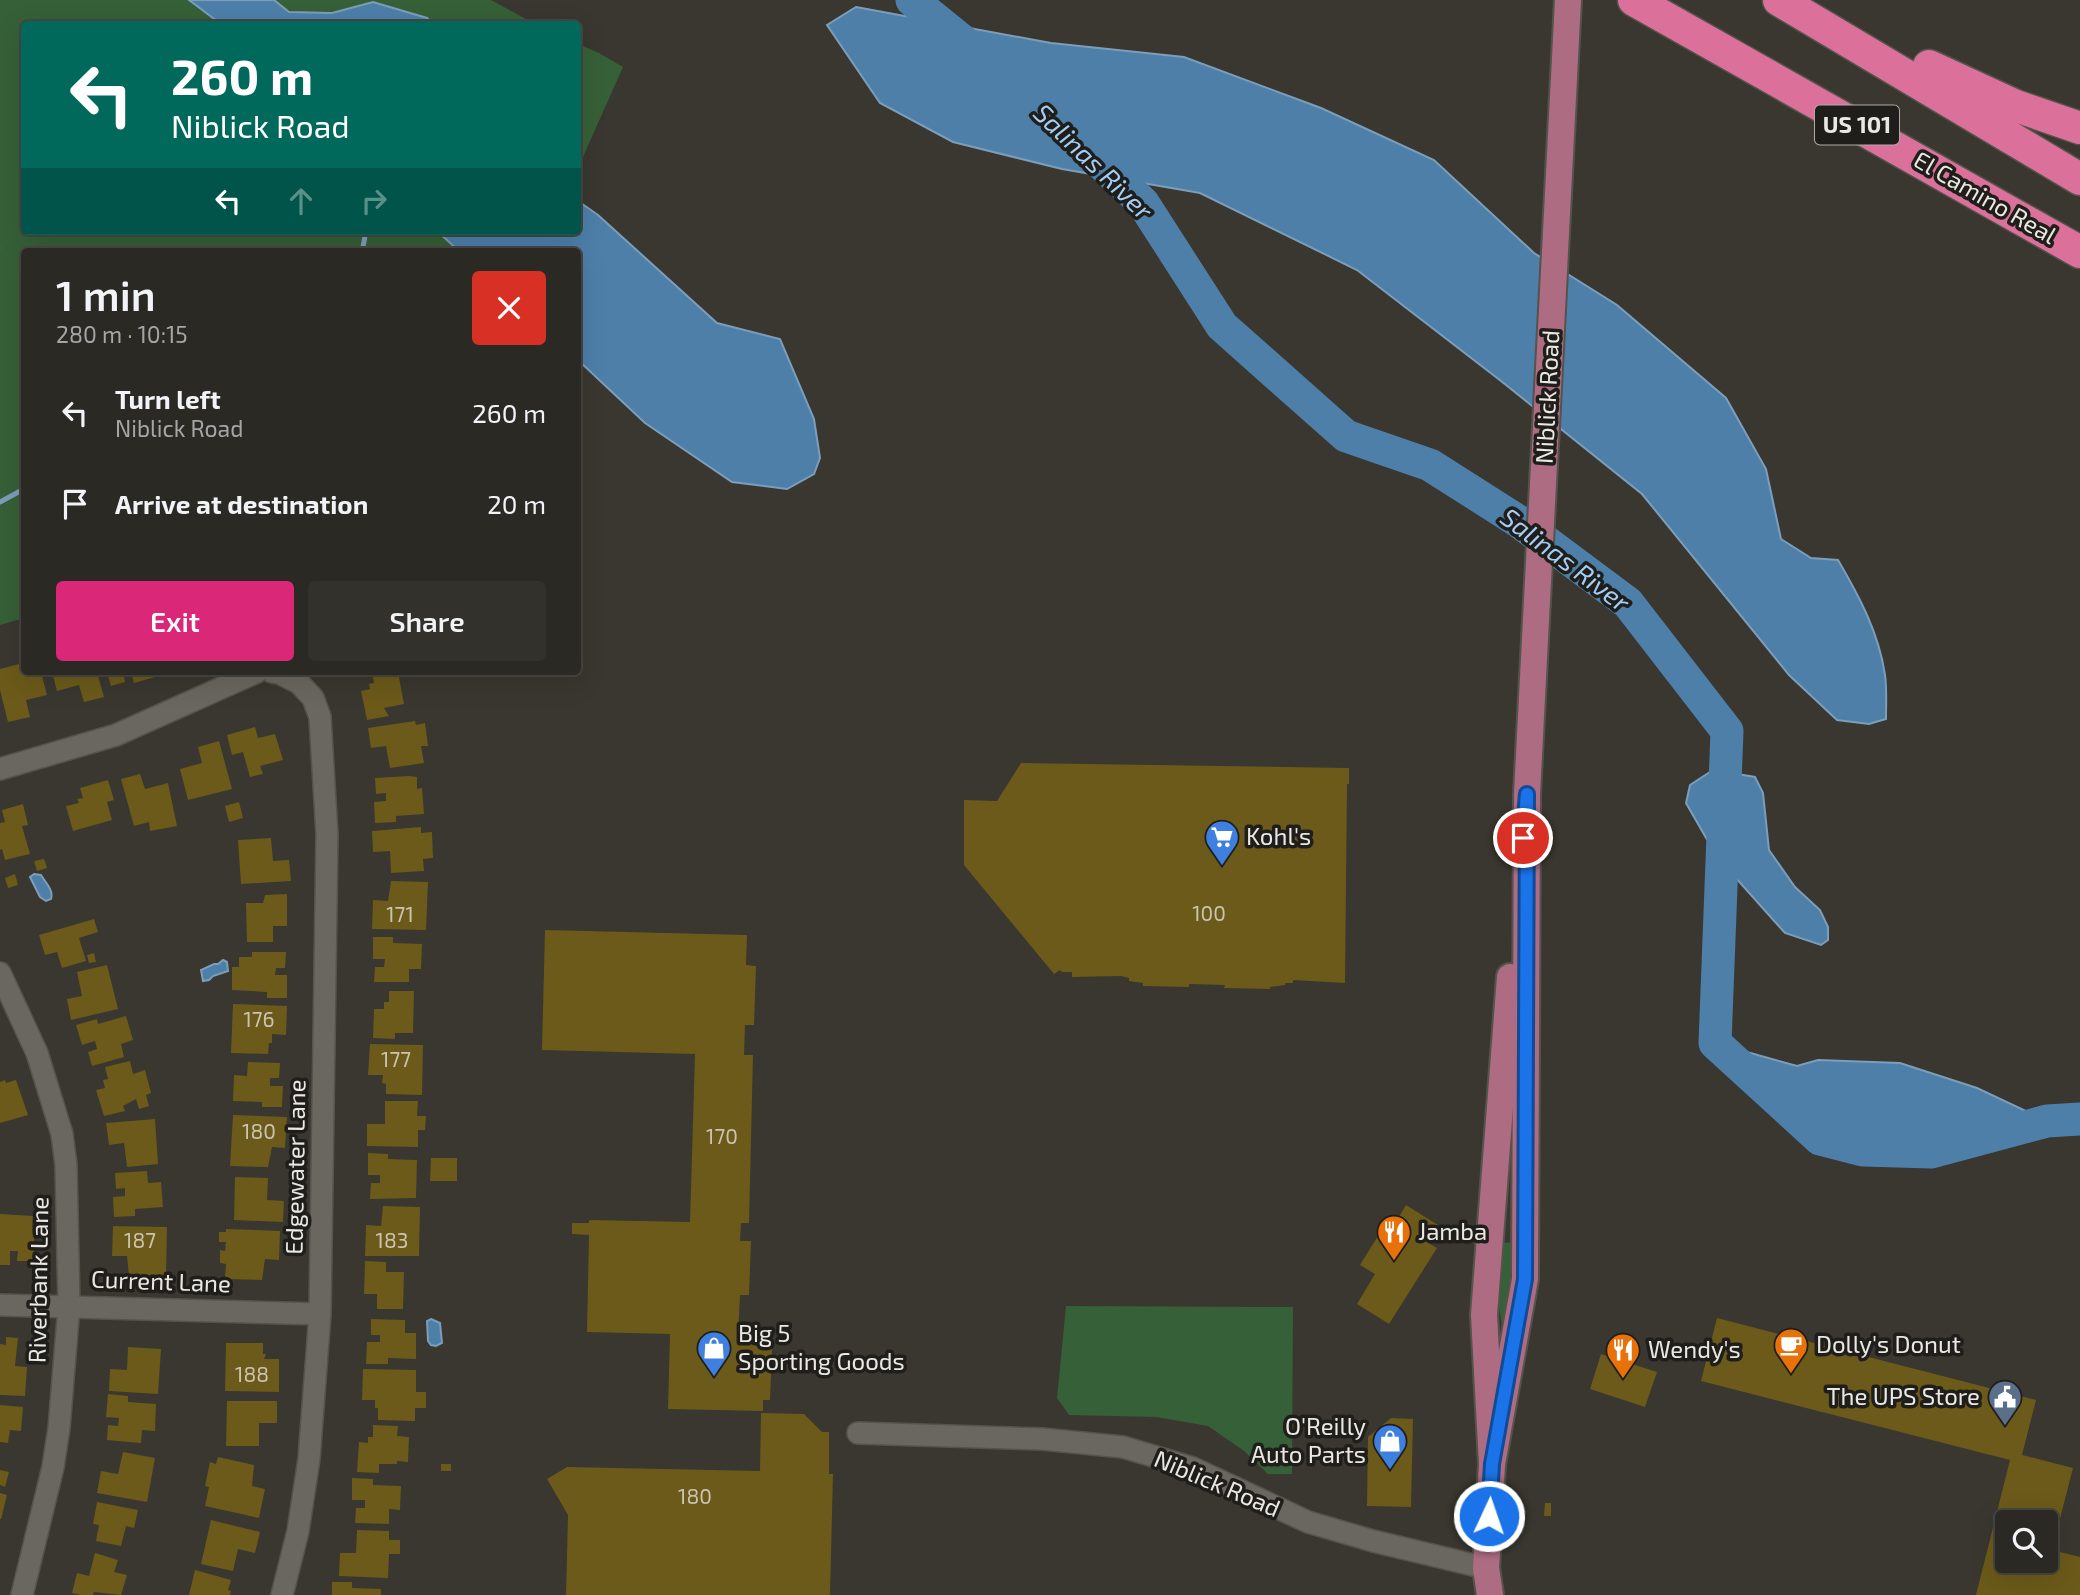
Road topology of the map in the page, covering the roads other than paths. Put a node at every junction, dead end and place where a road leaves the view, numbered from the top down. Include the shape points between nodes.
1 (1568, 0) edge
2 (1634, 0) edge
3 (1779, 0) edge
4 (1798, 0) edge
5 (2080, 128) edge
6 (2080, 179) edge
7 (2080, 252) edge
8 (250, 675) edge
9 (283, 675) edge
10 (0, 769) edge
11 (1527, 794) junction
12 (0, 973) edge
13 (8, 1013) edge
14 (0, 1306) edge
15 (69, 1306) junction
16 (320, 1314) junction
17 (858, 1433) dead end
18 (1492, 1464) junction
19 (1486, 1568) junction
20 (22, 1595) edge
21 (282, 1595) edge
22 (1469, 1595) edge
23 (1490, 1595) edge

1 - 11 main road, Niblick Road
2 - 7 highway, El Camino Real / US 101
3 - 6 highway, US 101
4 - 5 highway via 1953,78
8 - 10 street via 116,735
9 - 16 street, Edgewater Lane via 313,698 322,737 327,835
11 - 18 main road, Niblick Road via 1484,1315
11 - 18 main road, Niblick Road via 1525,1279
12 - 13 street, Riverbank Lane
13 - 15 street, Riverbank Lane via 37,1053 62,1134
14 - 15 street, Current Lane
15 - 16 street, Current Lane
15 - 20 street, Riverbank Lane via 53,1466
16 - 21 street, Edgewater Lane via 309,1459
17 - 19 street, Niblick Road via 1042,1439 1123,1447 1193,1468 1308,1522
18 - 19 main road, Niblick Road
19 - 22 main road, Niblick Road
19 - 23 main road, Niblick Road

